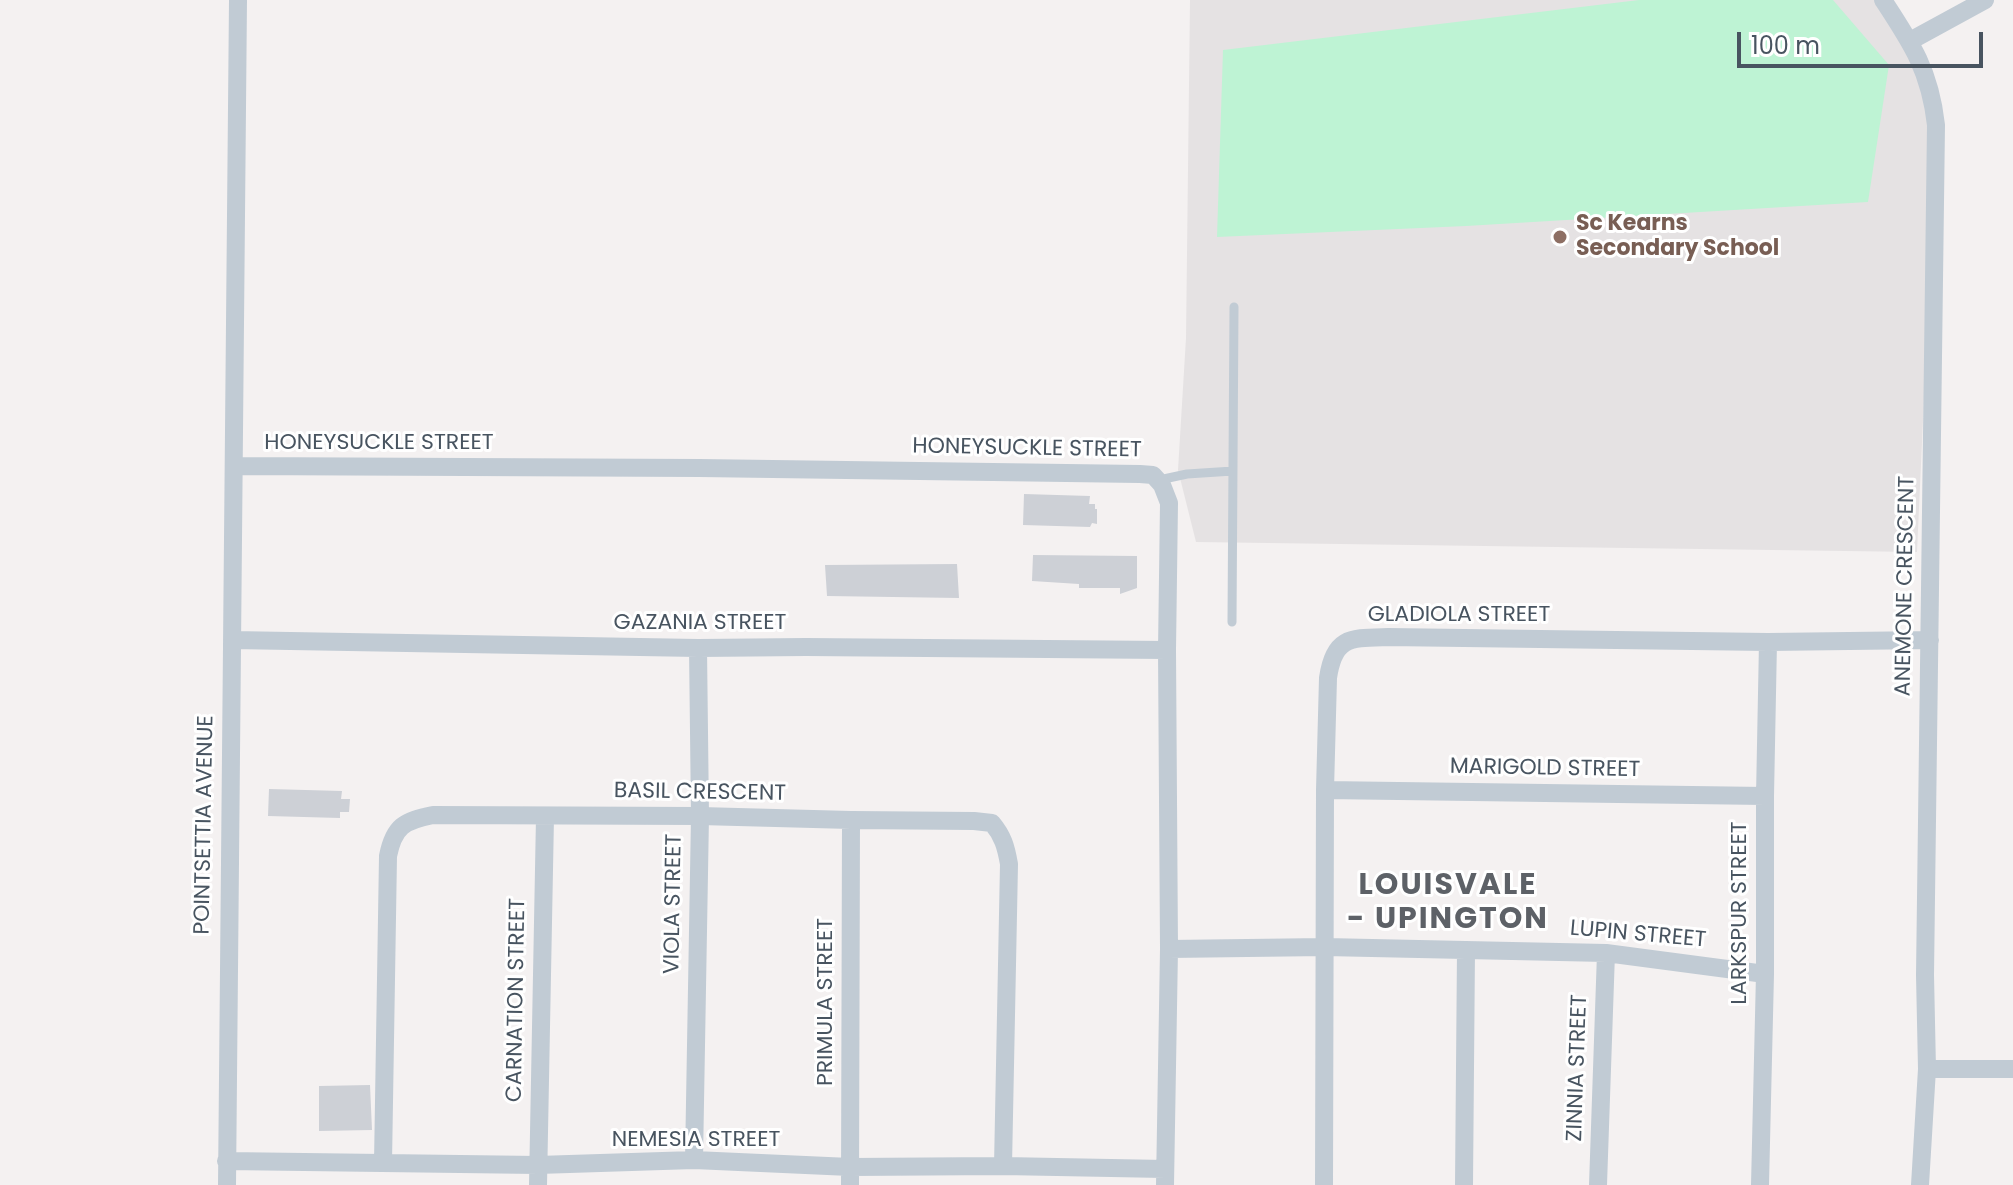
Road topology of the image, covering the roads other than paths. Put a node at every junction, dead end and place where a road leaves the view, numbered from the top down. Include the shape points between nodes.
1 (238, 0) edge
2 (1883, 0) edge
3 (1985, 0) edge
4 (1910, 41) junction
5 (1234, 307) dead end
6 (234, 466) junction
7 (1233, 471) junction
8 (1159, 480) junction
9 (1232, 622) dead end
10 (232, 640) junction
11 (1930, 640) junction
12 (1768, 642) junction
13 (698, 648) junction
14 (1167, 650) junction
15 (1325, 790) junction
16 (1765, 796) junction
17 (700, 816) junction
18 (545, 817) junction
19 (851, 820) junction
20 (1325, 947) junction
21 (1169, 949) junction
22 (1466, 950) junction
23 (1606, 953) junction
24 (1765, 974) junction
25 (1927, 1069) junction
26 (2013, 1069) edge
27 (694, 1160) junction
28 (226, 1161) junction
29 (383, 1163) junction
30 (538, 1165) junction
31 (1003, 1166) junction
32 (850, 1176) edge
33 (1165, 1177) edge
34 (227, 1185) edge
35 (538, 1185) edge
36 (1324, 1185) edge
37 (1464, 1185) edge
38 (1598, 1185) edge
39 (1760, 1185) edge
40 (1920, 1185) edge

1 - 6 street, POINTSETTIA AVENUE
2 - 4 street, ANEMONE CRESCENT
3 - 4 street
4 - 11 street, ANEMONE CRESCENT via 1930,87 1936,125
5 - 7 lane
6 - 8 street, HONEYSUCKLE STREET via 998,471 1140,474
6 - 10 street, POINTSETTIA AVENUE
7 - 8 lane
7 - 9 lane
8 - 14 street, HONEYSUCKLE STREET via 1169,503
10 - 13 street, GAZANIA STREET
10 - 28 street, POINTSETTIA AVENUE
11 - 12 street, GLADIOLA STREET
11 - 25 street, ANEMONE CRESCENT
12 - 15 street, GLADIOLA STREET via 1362,637 1335,651 1330,663
12 - 16 street, LARKSPUR STREET
13 - 14 street, GAZANIA STREET
13 - 17 street, VIOLA STREET
14 - 21 street, HONEYSUCKLE STREET
15 - 16 street, MARIGOLD STREET
15 - 20 street, GLADIOLA STREET
16 - 24 street, LARKSPUR STREET
17 - 18 street, BASIL CRESCENT
17 - 19 street, BASIL CRESCENT
17 - 27 street, VIOLA STREET
18 - 29 street, BASIL CRESCENT via 433,815 400,826 394,834 388,856
18 - 30 street, CARNATION STREET
19 - 31 street, BASIL CRESCENT via 974,821 992,823 1002,834 1009,864
19 - 32 street, PRIMULA STREET
20 - 21 street, LUPIN STREET
20 - 22 street, LUPIN STREET
20 - 36 street, GLADIOLA STREET
21 - 33 street, HONEYSUCKLE STREET
22 - 23 street, LUPIN STREET
22 - 37 street
23 - 24 street, LUPIN STREET
23 - 38 street, ZINNIA STREET
24 - 39 street, LARKSPUR STREET
25 - 26 street
25 - 40 street, ANEMONE CRESCENT
27 - 30 street, NEMESIA STREET
27 - 32 street, NEMESIA STREET
28 - 29 street, NEMESIA STREET
28 - 34 street, POINTSETTIA AVENUE
29 - 30 street, NEMESIA STREET
30 - 35 street, CARNATION STREET
31 - 32 street, NEMESIA STREET
31 - 33 street, NEMESIA STREET

